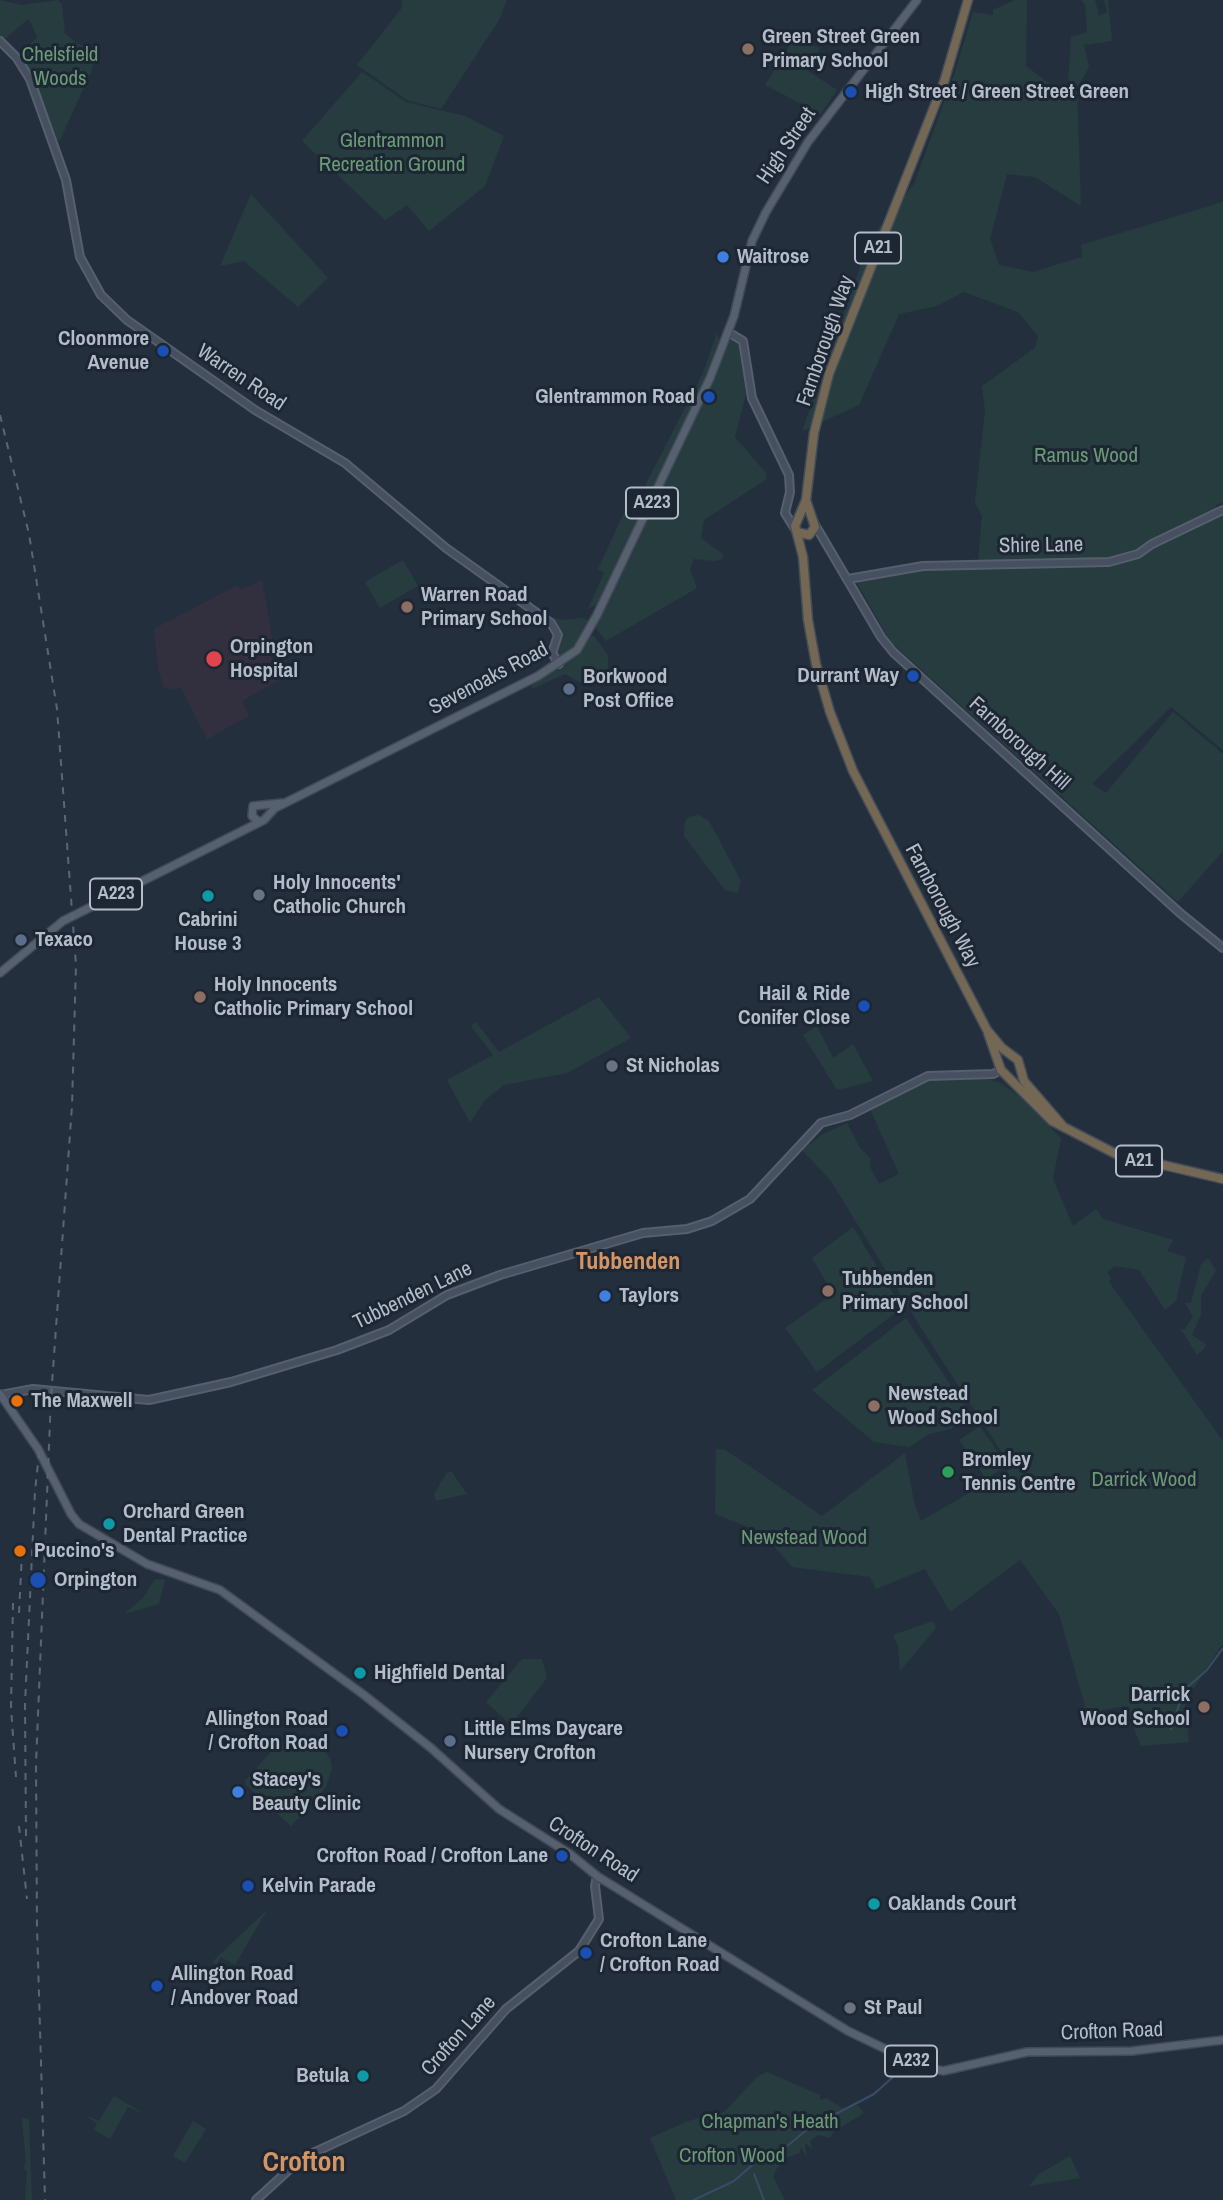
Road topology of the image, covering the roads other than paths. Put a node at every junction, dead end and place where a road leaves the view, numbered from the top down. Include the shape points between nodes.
1 (917, 0) edge
2 (968, 0) edge
3 (0, 41) edge
4 (728, 332) junction
5 (806, 500) junction
6 (1223, 510) edge
7 (813, 521) junction
8 (797, 525) junction
9 (811, 534) junction
10 (823, 539) junction
11 (803, 556) junction
12 (848, 579) junction
13 (559, 664) junction
14 (290, 802) junction
15 (261, 804) junction
16 (251, 814) junction
17 (267, 815) junction
18 (258, 821) junction
19 (241, 829) junction
20 (1223, 948) edge
21 (0, 973) edge
22 (987, 1030) junction
23 (1010, 1055) junction
24 (1019, 1069) junction
25 (1003, 1070) junction
26 (1062, 1125) junction
27 (1223, 1179) edge
28 (0, 1395) edge
29 (597, 1876) junction
30 (1223, 2040) edge
31 (256, 2200) edge

1 - 4 main road, High Street / A223 via 819,128 773,198 752,241
2 - 5 highway, Farnborough Way / A21 via 948,70 829,374 811,445
3 - 13 street, Warren Road via 30,79 66,180 80,257 101,295 127,320 255,410 345,463 444,547 551,623 558,635 552,653
4 - 8 street via 743,341 752,398 789,475 787,517
4 - 13 main road, Sevenoaks Road / A223 via 694,414 597,615 580,646
5 - 7 highway, Farnborough Way / A21
5 - 8 highway, Farnborough Way / A21
6 - 12 street, Shire Lane via 1138,554 1109,562 923,566
7 - 8 highway
7 - 9 highway, Farnborough Way
7 - 10 street, Farnborough Hill
8 - 9 highway
8 - 11 highway, Farnborough Way / A21
9 - 10 street, Farnborough Hill
9 - 11 highway, Farnborough Way / A21
10 - 12 street, Farnborough Hill
11 - 22 highway, Farnborough Way / A21 via 814,651 843,748
12 - 20 street, Farnborough Hill via 881,637 901,660
13 - 14 main road, Sevenoaks Road / A223
14 - 15 main road, Sevenoaks Road / A223
14 - 17 main road, Sevenoaks Road / A223
15 - 16 main road, A223 via 253,806
15 - 17 main road
16 - 18 main road
16 - 19 main road, A223
17 - 18 main road, A223
18 - 19 main road, A223
19 - 21 main road, A223 via 56,925
22 - 23 highway, Farnborough Way / A21
22 - 25 highway, Farnborough Way / A21
23 - 24 highway, Farnborough Way via 1018,1060
23 - 25 highway
24 - 25 highway
24 - 26 highway, Farnborough Way / A21
25 - 26 highway, Farnborough Way / A21 via 1040,1111
25 - 28 street, Tubbenden Lane via 928,1076 850,1115 821,1123 746,1203 712,1221 677,1231 643,1233 499,1275 337,1350 231,1382 149,1400 33,1389
26 - 27 highway, Farnborough Way / A21 via 1125,1157
28 - 29 main road, Crofton Road / A232 via 38,1449 79,1524 141,1561 228,1595 374,1702 499,1809
29 - 30 main road, Crofton Road / A232 via 821,2017 935,2070 1027,2052 1121,2051
29 - 31 street, Crofton Lane via 599,1919 579,1951 506,2009 436,2090 404,2111 302,2158

